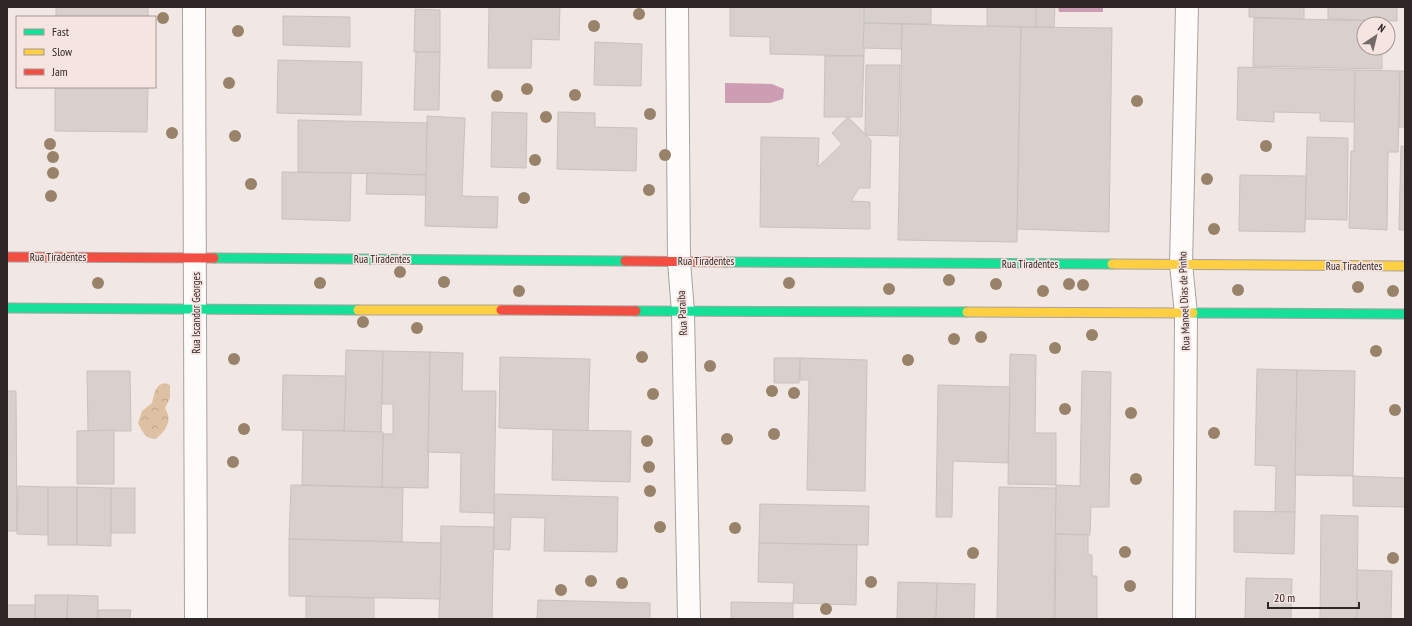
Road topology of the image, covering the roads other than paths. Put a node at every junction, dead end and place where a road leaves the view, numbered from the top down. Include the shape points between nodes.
1 (194, 7) edge
2 (677, 7) edge
3 (1187, 7) edge
4 (7, 257) edge
5 (196, 258) junction
6 (679, 261) junction
7 (1181, 264) junction
8 (1405, 266) edge
9 (7, 308) edge
10 (196, 310) junction
11 (683, 312) junction
12 (1186, 314) junction
13 (1405, 314) edge
14 (196, 619) edge
15 (689, 619) edge
16 (1184, 619) edge

1 - 5 street, Rua Iscandor Georges
2 - 6 street, Rua Paraíba
3 - 7 street, Rua Manoel Dias de Pinho
4 - 5 main road, Rua Tiradentes
5 - 6 main road, Rua Tiradentes
5 - 10 street, Rua Iscandor Georges
6 - 7 main road, Rua Tiradentes
6 - 11 street, Rua Paraíba
7 - 8 main road, Rua Tiradentes
7 - 12 street, Rua Manoel Dias de Pinho
9 - 10 main road
10 - 11 main road
10 - 14 street, Rua Iscandor Georges
11 - 12 main road
11 - 15 street, Rua Paraíba
12 - 13 main road
12 - 16 street, Rua Manoel Dias de Pinho

